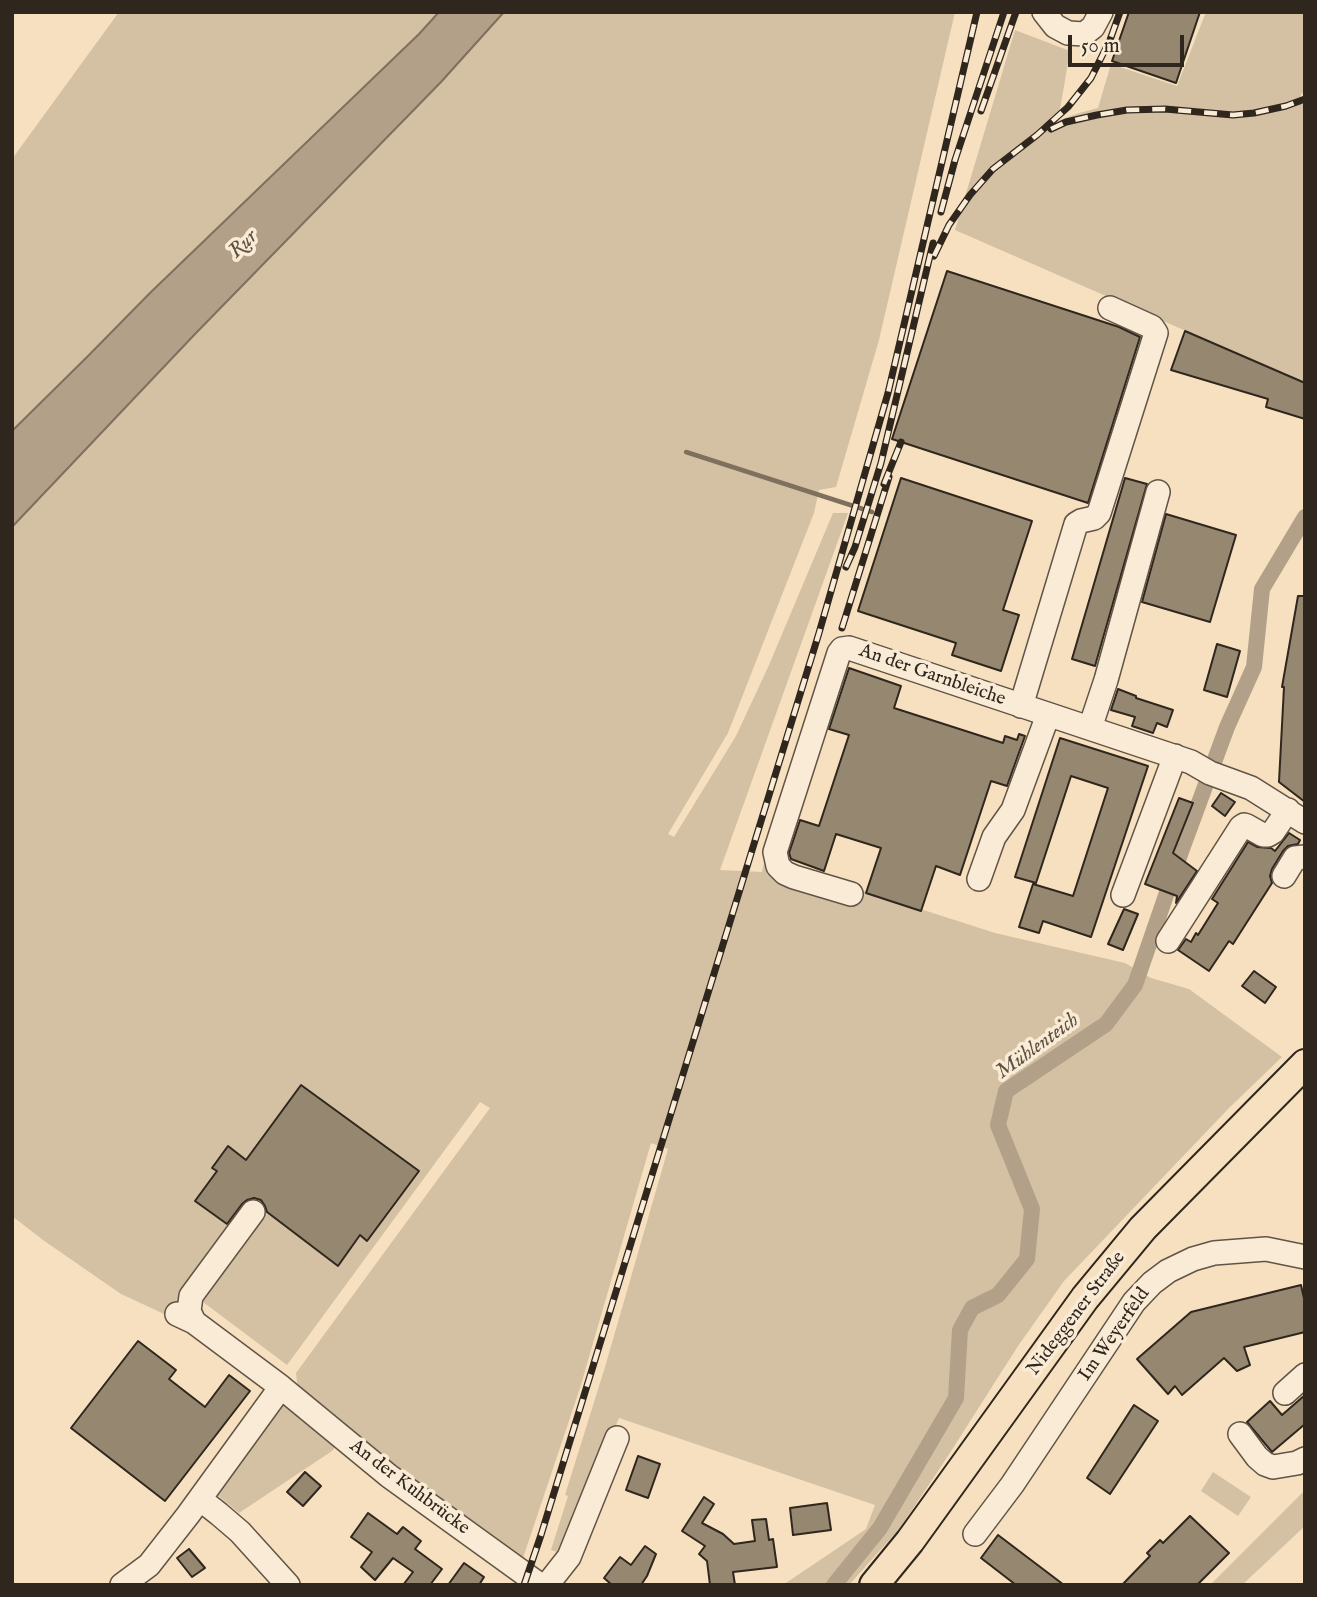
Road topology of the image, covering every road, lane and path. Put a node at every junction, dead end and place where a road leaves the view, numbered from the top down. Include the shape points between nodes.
1 (1044, 12) edge
2 (1101, 12) edge
3 (1110, 308) dead end
4 (1158, 492) dead end
5 (1021, 706) junction
6 (1048, 715) junction
7 (1090, 728) junction
8 (1183, 759) junction
9 (1296, 816) edge
10 (1305, 857) edge
11 (1284, 876) dead end
12 (979, 879) dead end
13 (851, 894) dead end
14 (1123, 895) dead end
15 (1168, 941) dead end
16 (1305, 1064) edge
17 (253, 1212) dead end
18 (1305, 1257) edge
19 (1305, 1376) edge
20 (281, 1387) junction
21 (1285, 1393) dead end
22 (1240, 1434) dead end
23 (617, 1438) dead end
24 (1305, 1459) edge
25 (200, 1499) junction
26 (975, 1534) dead end
27 (122, 1585) edge
28 (288, 1585) edge
29 (540, 1585) edge
30 (547, 1585) edge
31 (874, 1585) edge

1 - 2 street via 1055,26 1084,34
3 - 5 street via 1156,333 1098,513 1076,524
4 - 7 street
5 - 6 street, An der Garnbleiche
5 - 13 street, An der Garnbleiche via 842,649 775,852 778,866 786,873
6 - 7 street, An der Garnbleiche
6 - 12 street via 1013,810 993,837
7 - 8 street, An der Garnbleiche
8 - 9 street, An der Garnbleiche via 1209,774 1251,788
8 - 14 street
9 - 15 street via 1268,835 1241,827
10 - 11 street via 1296,858
16 - 31 main road, Nideggener Straße via 1143,1228 1085,1298
17 - 20 street, An der Kuhbrücke via 191,1296 185,1318
18 - 26 street, Im Weyerfeld via 1266,1249 1214,1253 1168,1271 1152,1283
19 - 21 street
20 - 25 street
20 - 29 street, An der Kuhbrücke via 389,1476
22 - 24 street via 1265,1464 1273,1467
23 - 30 street via 569,1557
25 - 27 street via 149,1564
25 - 28 street via 240,1532

